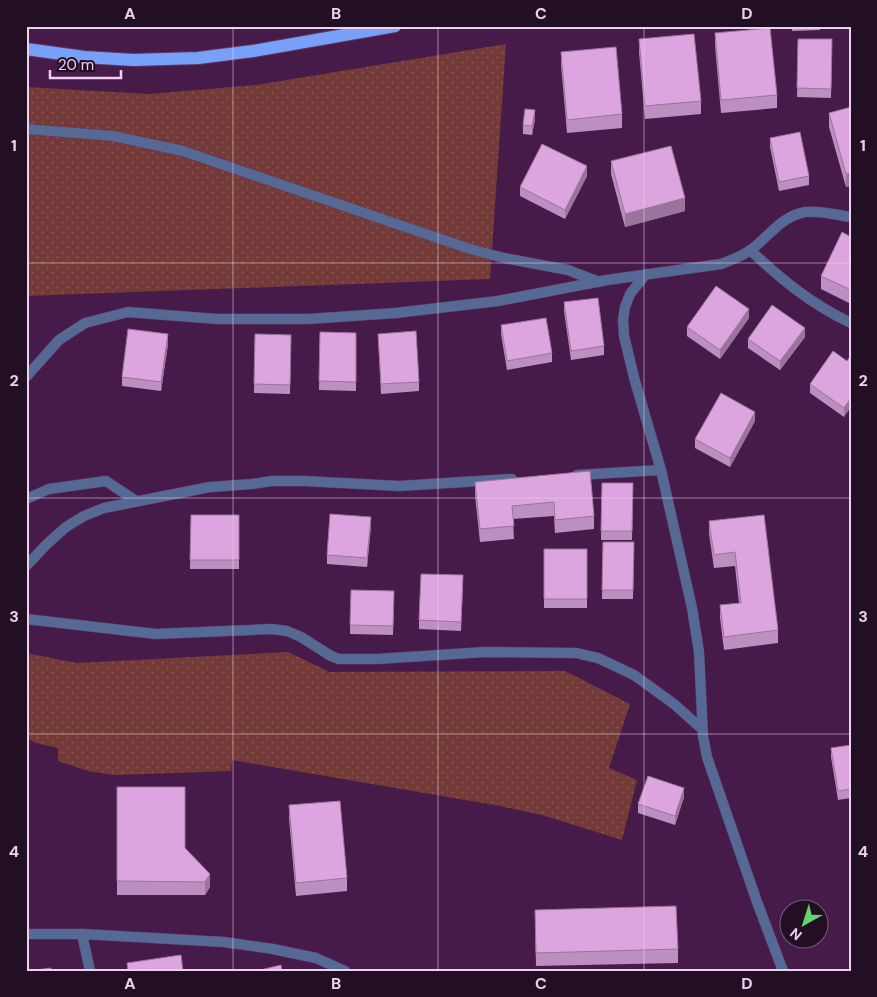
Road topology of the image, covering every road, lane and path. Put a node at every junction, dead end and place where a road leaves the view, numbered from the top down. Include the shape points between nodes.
1 (395, 26) edge
2 (26, 50) edge
3 (26, 129) edge
4 (851, 217) edge
5 (750, 250) junction
6 (646, 274) junction
7 (599, 282) junction
8 (851, 323) edge
9 (26, 377) edge
10 (661, 470) junction
11 (564, 476) edge
12 (525, 478) edge
13 (26, 499) edge
14 (136, 501) junction
15 (26, 566) edge
16 (26, 619) edge
17 (702, 728) junction
18 (26, 934) edge
19 (82, 934) junction
20 (316, 958) junction
21 (90, 971) edge
22 (318, 971) edge
23 (345, 971) edge
24 (783, 971) edge

1 - 2 main road via 198,58 133,60
3 - 7 street via 113,136 183,152 470,249 568,270
4 - 5 street via 818,212 795,215
5 - 6 street via 721,264
5 - 8 street via 796,291
6 - 7 street
6 - 10 street via 630,294 623,320 624,336
7 - 9 street via 498,301 387,314 308,319 226,319 128,312 85,323 59,340
10 - 11 street
10 - 17 street via 700,652
12 - 14 street via 399,486 272,481 210,487
13 - 14 street via 49,489 106,481
14 - 15 street via 84,516 66,527
16 - 17 street via 156,634 272,629 301,637 331,656 350,659 493,652 576,653 598,658 634,675
17 - 24 street via 706,757
18 - 19 street
19 - 20 street via 224,942
19 - 21 street
20 - 22 street
20 - 23 street

